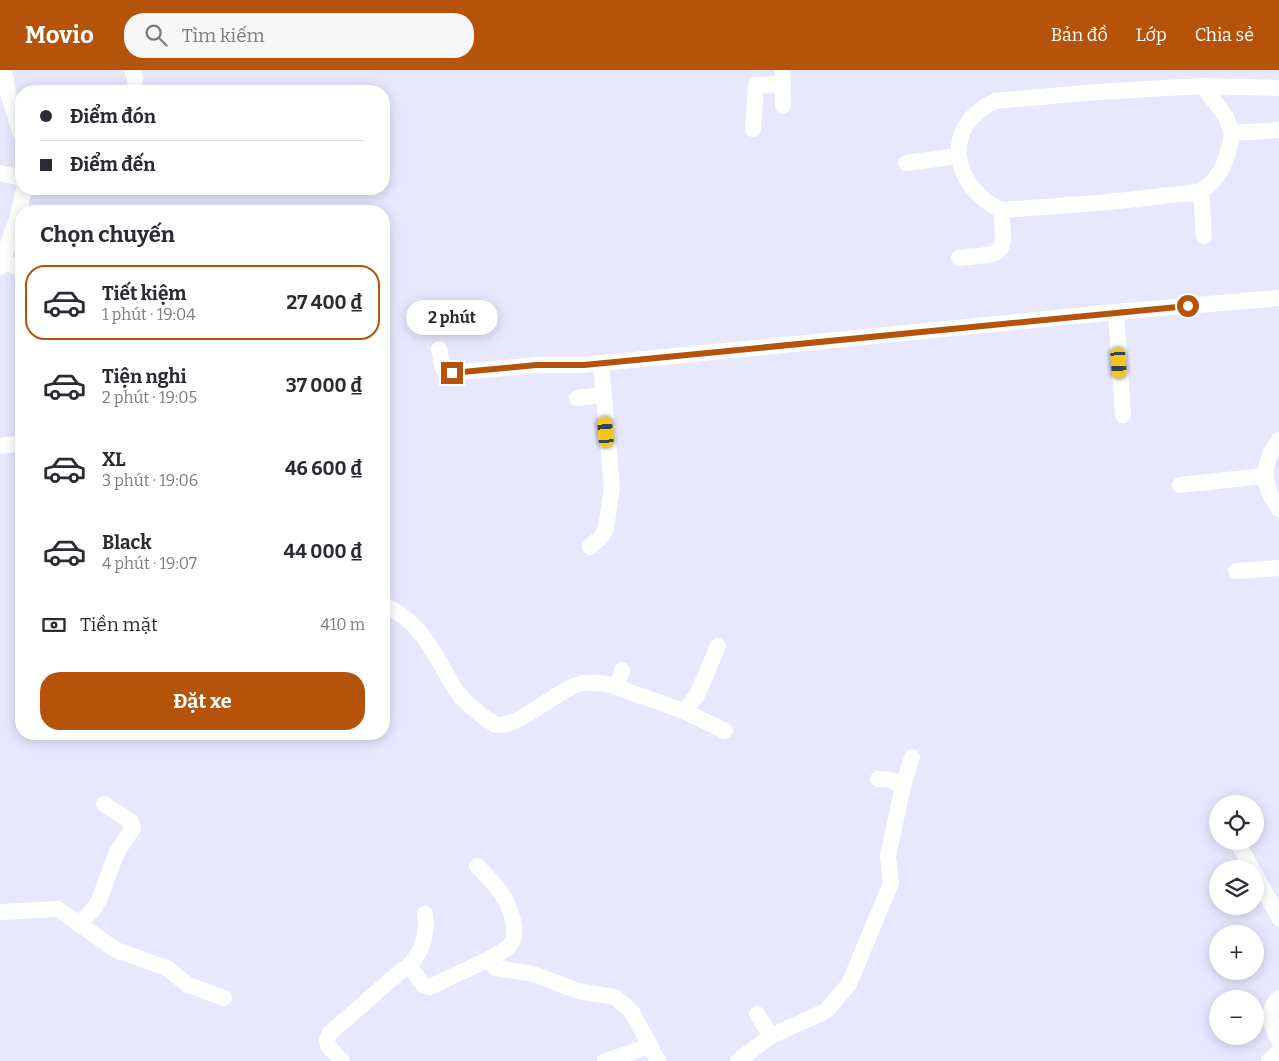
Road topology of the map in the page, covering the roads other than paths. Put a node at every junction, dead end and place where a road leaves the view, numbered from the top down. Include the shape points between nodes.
1 (4, 70) edge
2 (132, 70) edge
3 (783, 77) edge
4 (134, 85) edge
5 (1203, 86) junction
6 (1279, 88) edge
7 (783, 106) dead end
8 (15, 115) edge
9 (753, 129) dead end
10 (1279, 130) edge
11 (1232, 133) junction
12 (958, 156) junction
13 (906, 163) dead end
14 (0, 173) edge
15 (15, 177) edge
16 (1201, 191) junction
17 (1001, 210) junction
18 (15, 220) edge
19 (1204, 236) dead end
20 (959, 258) dead end
21 (2, 265) edge
22 (15, 267) edge
23 (1279, 298) edge
24 (1116, 312) junction
25 (439, 349) dead end
26 (601, 363) junction
27 (603, 395) junction
28 (577, 398) dead end
29 (1123, 415) dead end
30 (1279, 440) edge
31 (15, 444) edge
32 (0, 446) edge
33 (1264, 476) junction
34 (1180, 485) dead end
35 (1279, 509) edge
36 (590, 547) dead end
37 (1279, 568) edge
38 (1236, 571) dead end
39 (390, 609) edge
40 (718, 646) dead end
41 (622, 670) dead end
42 (617, 687) junction
43 (684, 711) junction
44 (725, 731) dead end
45 (912, 757) dead end
46 (878, 779) dead end
47 (903, 786) junction
48 (104, 804) dead end
49 (477, 866) dead end
50 (1264, 890) edge
51 (0, 912) edge
52 (425, 914) dead end
53 (1279, 918) edge
54 (78, 924) junction
55 (487, 960) junction
56 (409, 966) junction
57 (224, 998) dead end
58 (1279, 998) edge
59 (757, 1014) dead end
60 (771, 1036) junction
61 (1279, 1041) edge
62 (650, 1046) junction
63 (1279, 1052) edge
64 (342, 1061) edge
65 (605, 1061) edge
66 (658, 1061) edge
67 (738, 1061) edge
68 (1269, 1061) edge

1 - 8 street
2 - 4 street
3 - 7 street
3 - 9 street via 756,85
5 - 6 street
5 - 11 street via 1226,117
5 - 12 street via 994,101 980,108 968,122 959,140
10 - 11 street
11 - 16 street via 1230,150 1222,168 1213,182
12 - 13 street
12 - 17 street via 962,171 972,186 988,203
14 - 15 street
16 - 17 street via 1122,202
16 - 19 street
17 - 20 street via 1002,249 996,254
18 - 21 street
21 - 22 street
23 - 24 street
24 - 26 street
24 - 29 street
25 - 26 street via 443,369 452,373
26 - 27 street
27 - 28 street
27 - 36 street via 611,494 606,528
30 - 33 street via 1267,460
31 - 32 street
33 - 34 street
33 - 35 street via 1271,499
37 - 38 street
39 - 42 street via 423,634 455,688 496,725 511,722 584,683
40 - 43 street via 697,695
41 - 42 street
42 - 43 street
43 - 44 street
45 - 47 street
46 - 47 street via 891,780
47 - 60 street via 888,856 891,882 849,984 826,1011
48 - 54 street via 131,822 132,828 118,852 99,900
49 - 55 street via 501,891 512,915 514,930 509,946
50 - 53 street
51 - 54 street via 55,908
52 - 56 street via 425,934 419,953
54 - 57 street via 116,950 167,968 188,985
55 - 56 street via 430,987 423,985
55 - 62 street via 496,968 533,974 578,991 615,997 632,1012
56 - 64 street via 330,1033 328,1046
58 - 61 street via 1272,1005 1270,1020
59 - 60 street
60 - 67 street
62 - 65 street
62 - 66 street
63 - 68 street

